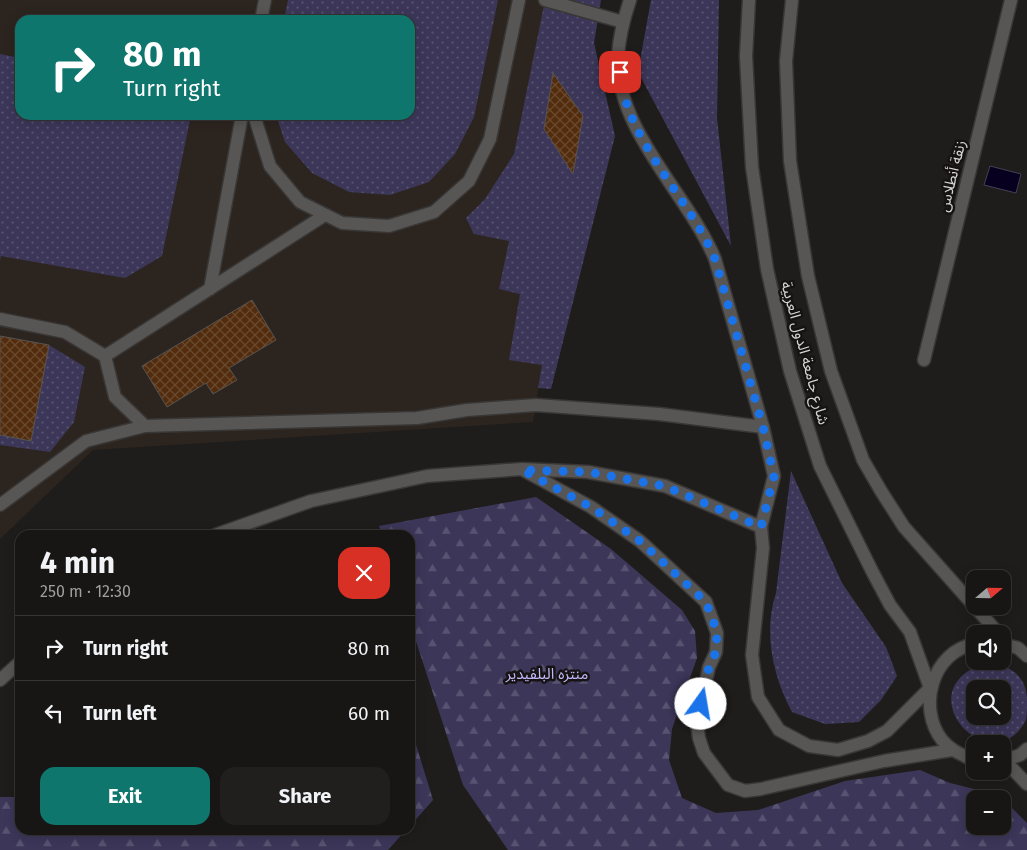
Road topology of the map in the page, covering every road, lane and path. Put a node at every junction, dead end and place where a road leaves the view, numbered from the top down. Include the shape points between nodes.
1 (265, 0) edge
2 (519, 0) edge
3 (545, 0) edge
4 (630, 0) edge
5 (749, 0) edge
6 (792, 0) edge
7 (1011, 0) edge
8 (262, 15) edge
9 (623, 22) junction
10 (241, 120) edge
11 (256, 120) edge
12 (325, 214) junction
13 (210, 289) junction
14 (0, 319) edge
15 (105, 356) junction
16 (924, 360) dead end
17 (145, 426) junction
18 (763, 427) junction
19 (522, 470) junction
20 (0, 505) edge
21 (761, 527) junction
22 (229, 530) edge
23 (991, 625) edge
24 (1011, 646) edge
25 (966, 648) edge
26 (1027, 656) edge
27 (15, 666) edge
28 (0, 680) edge
29 (930, 688) junction
30 (1027, 749) edge
31 (952, 750) junction
32 (966, 756) edge
33 (1011, 757) edge
34 (1011, 768) edge
35 (1027, 784) edge

1 - 8 street
2 - 12 street via 490,139 469,181 434,212 389,226 342,223
3 - 9 street
4 - 9 street
5 - 29 street, شارع جامعة الدول العربية via 746,56 752,168 766,269 790,371 820,466 890,605 910,632
6 - 23 street, شارع جامعة الدول العربية via 786,61 790,161 808,276 831,371 862,460 885,498 904,527
7 - 16 street, زنقة أنطلاس
9 - 18 street via 618,56 621,88 640,133 706,238 715,259
10 - 13 street
11 - 12 street via 270,166 300,202
12 - 13 street
13 - 15 street
14 - 15 street via 65,332
15 - 17 street via 115,396
17 - 18 street via 417,418 467,410 536,405 659,414
17 - 20 street via 86,440
18 - 21 street via 774,476
19 - 21 street via 588,472 664,486
19 - 22 street via 417,478 311,501
19 - 31 street via 591,507 640,541 706,602 717,632 716,652 709,667 697,723 704,753 728,785 745,791 761,789 884,761
21 - 29 street via 763,548 752,655 758,697 779,730 809,746 838,750 887,731
24 - 26 street
25 - 29 street, شارع جامعة الدول العربية via 952,654 938,670
27 - 28 street
29 - 31 street, شارع جامعة الدول العربية via 929,709 935,728
30 - 33 street
31 - 32 street, شارع جامعة الدول العربية
34 - 35 street

